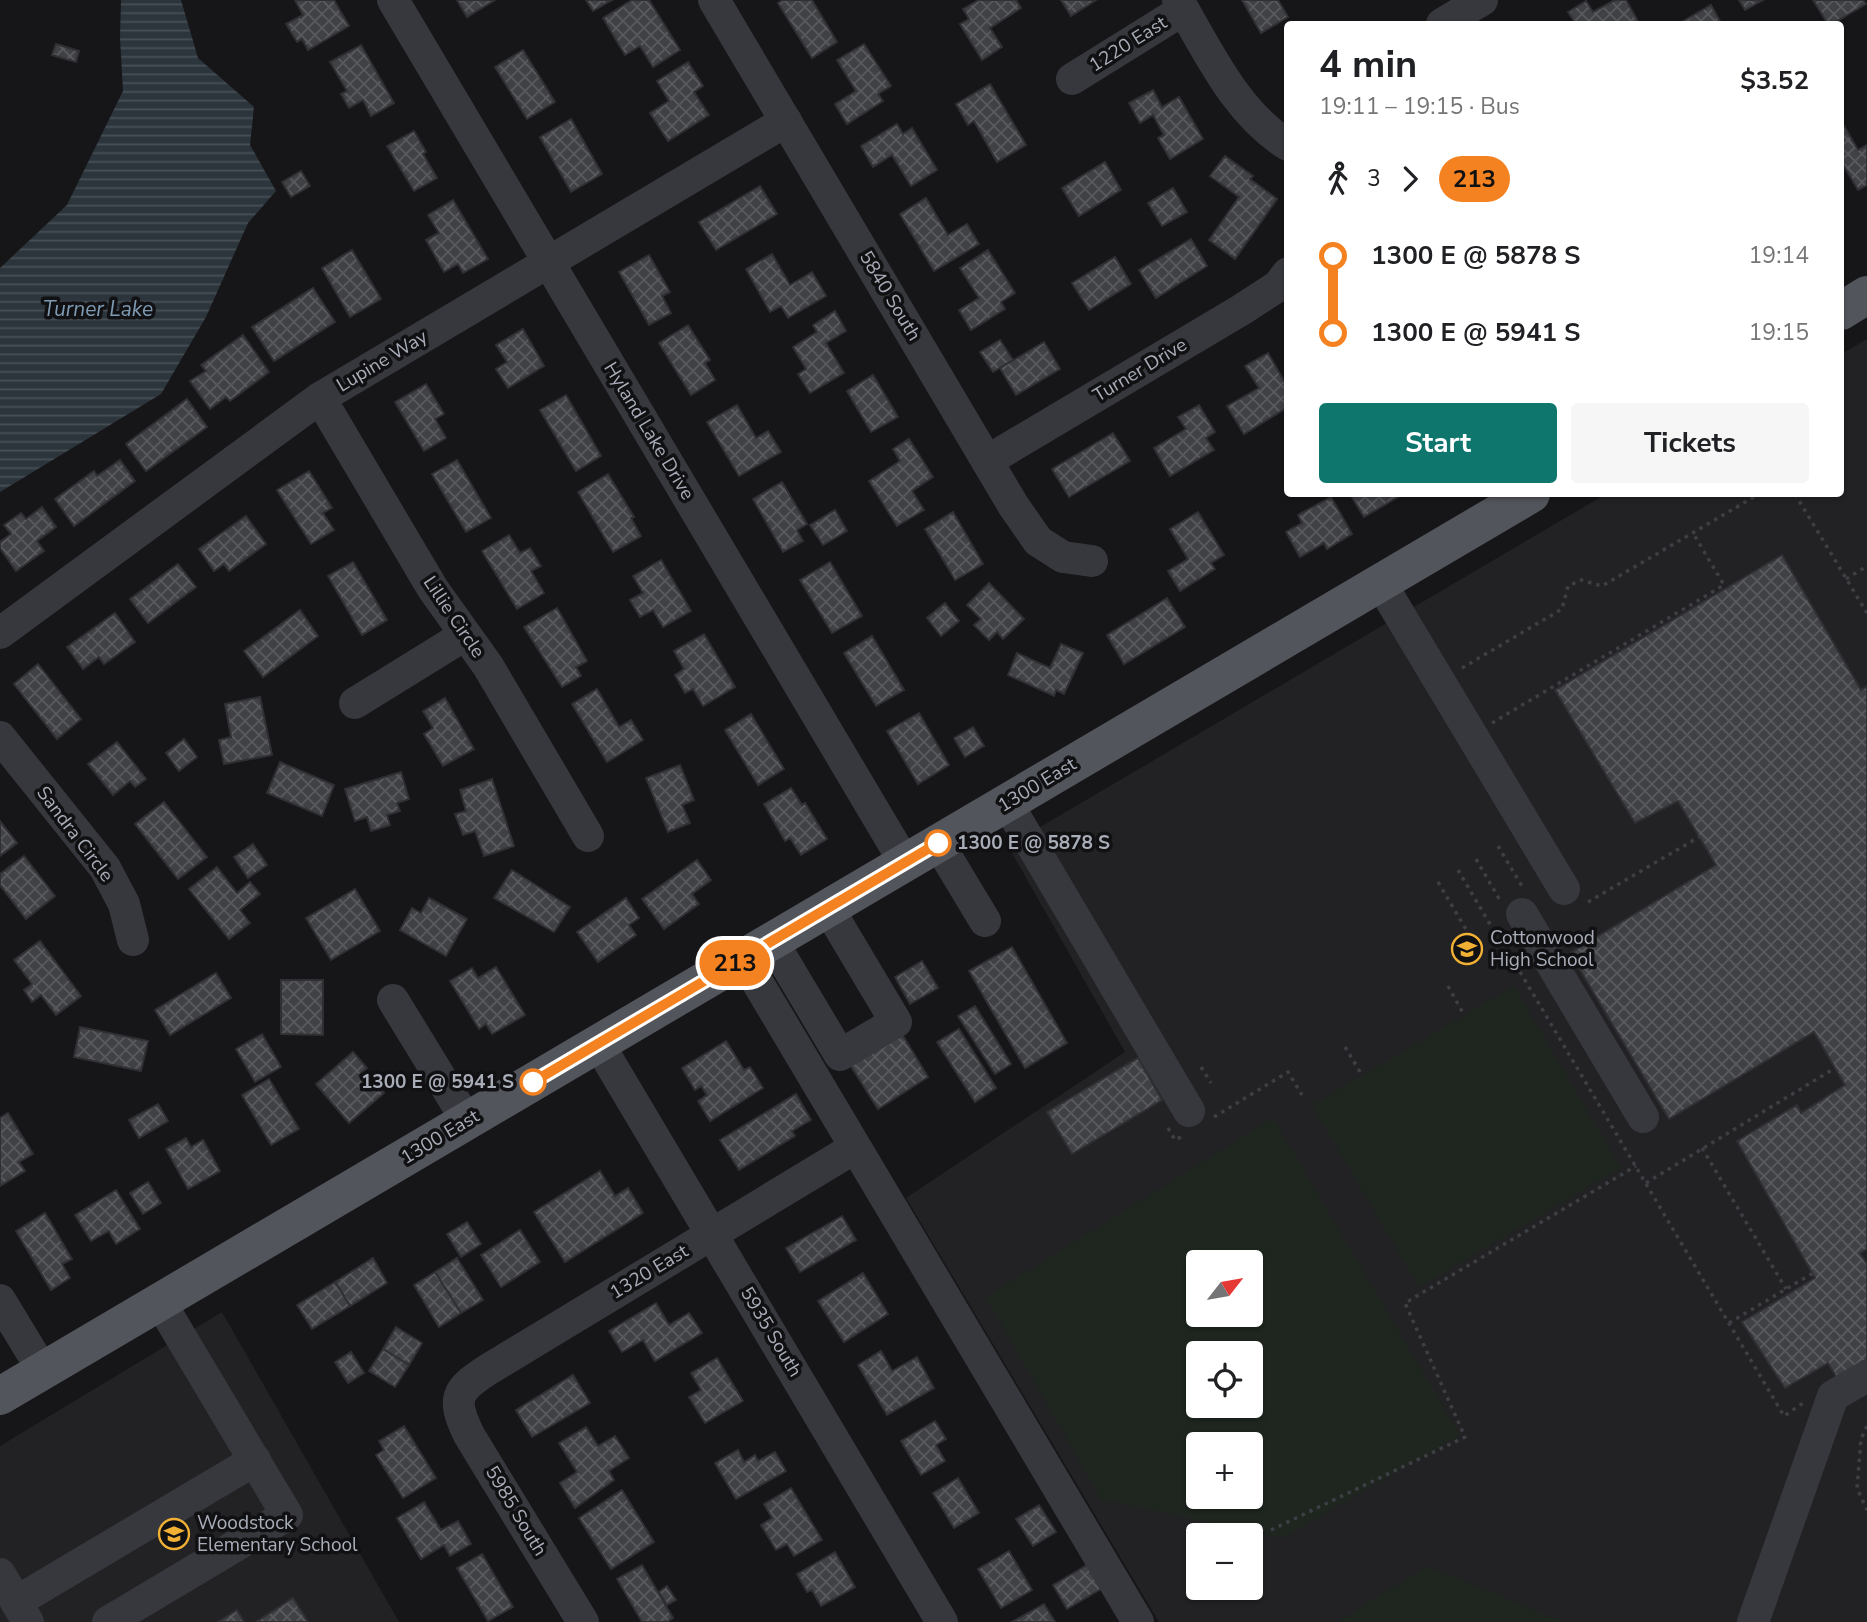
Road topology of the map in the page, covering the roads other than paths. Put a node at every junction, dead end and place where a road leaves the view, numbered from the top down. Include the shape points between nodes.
1 (393, 0) edge
2 (714, 0) edge
3 (1482, 0) edge
4 (1181, 5) edge
5 (1447, 21) edge
6 (1072, 79) dead end
7 (786, 121) junction
8 (1284, 141) edge
9 (549, 262) junction
10 (1284, 278) edge
11 (1867, 295) edge
12 (1844, 309) edge
13 (320, 398) junction
14 (987, 461) junction
15 (1526, 497) edge
16 (1091, 561) dead end
17 (1380, 582) junction
18 (0, 633) edge
19 (465, 635) junction
20 (355, 703) dead end
21 (0, 737) edge
22 (1007, 803) junction
23 (588, 836) dead end
24 (938, 843) junction
25 (905, 863) junction
26 (1576, 895) road end
27 (1518, 907) road end
28 (828, 908) junction
29 (985, 921) dead end
30 (133, 940) dead end
31 (758, 949) junction
32 (393, 1000) dead end
33 (598, 1043) junction
34 (1643, 1117) dead end
35 (467, 1121) junction
36 (1188, 1122) road end
37 (846, 1153) dead end
38 (713, 1234) junction
39 (0, 1300) edge
40 (160, 1302) junction
41 (43, 1371) junction
42 (1867, 1376) edge
43 (0, 1396) edge
44 (457, 1398) joint
45 (255, 1460) junction
46 (0, 1574) edge
47 (22, 1612) edge
48 (108, 1622) edge
49 (583, 1622) edge
50 (942, 1622) edge
51 (1138, 1622) edge
52 (1753, 1622) edge

1 - 9 street, Hyland Lake Drive
2 - 7 street, 5840 South
3 - 5 street
4 - 6 street, 1220 East
4 - 8 street via 1242,103
7 - 9 street, Lupine Way
7 - 14 street, 5840 South
9 - 13 street, Lupine Way
9 - 25 street, Hyland Lake Drive
10 - 14 street, Turner Drive via 1241,310
11 - 12 main road
13 - 18 street, Lupine Way
13 - 19 street, Lillie Circle
14 - 16 street, 5840 South via 1038,541 1063,557
15 - 17 main road, 1300 East
17 - 22 main road, 1300 East
17 - 26 street
19 - 20 street
19 - 23 street, Lillie Circle
21 - 30 street, Sandra Circle via 105,868 124,904
22 - 24 main road, 1300 East
22 - 36 street
24 - 25 main road, 1300 East
24 - 29 street
25 - 28 main road, 1300 East
27 - 34 street
28 - 31 main road, 1300 East
28 - 31 street via 896,1021 840,1055
31 - 33 main road, 1300 East
31 - 51 street
32 - 35 street
33 - 35 main road, 1300 East
33 - 38 street, 5935 South
35 - 40 main road, 1300 East
37 - 38 street, 1320 East
38 - 44 street, 1320 East via 489,1368
38 - 50 street, 5935 South
39 - 41 street
40 - 41 main road, 1300 East
40 - 45 street
41 - 43 main road, 1300 East
42 - 52 street via 1833,1396
44 - 49 street, 5985 South via 469,1435
45 - 47 street
45 - 48 street via 287,1515
46 - 47 street

